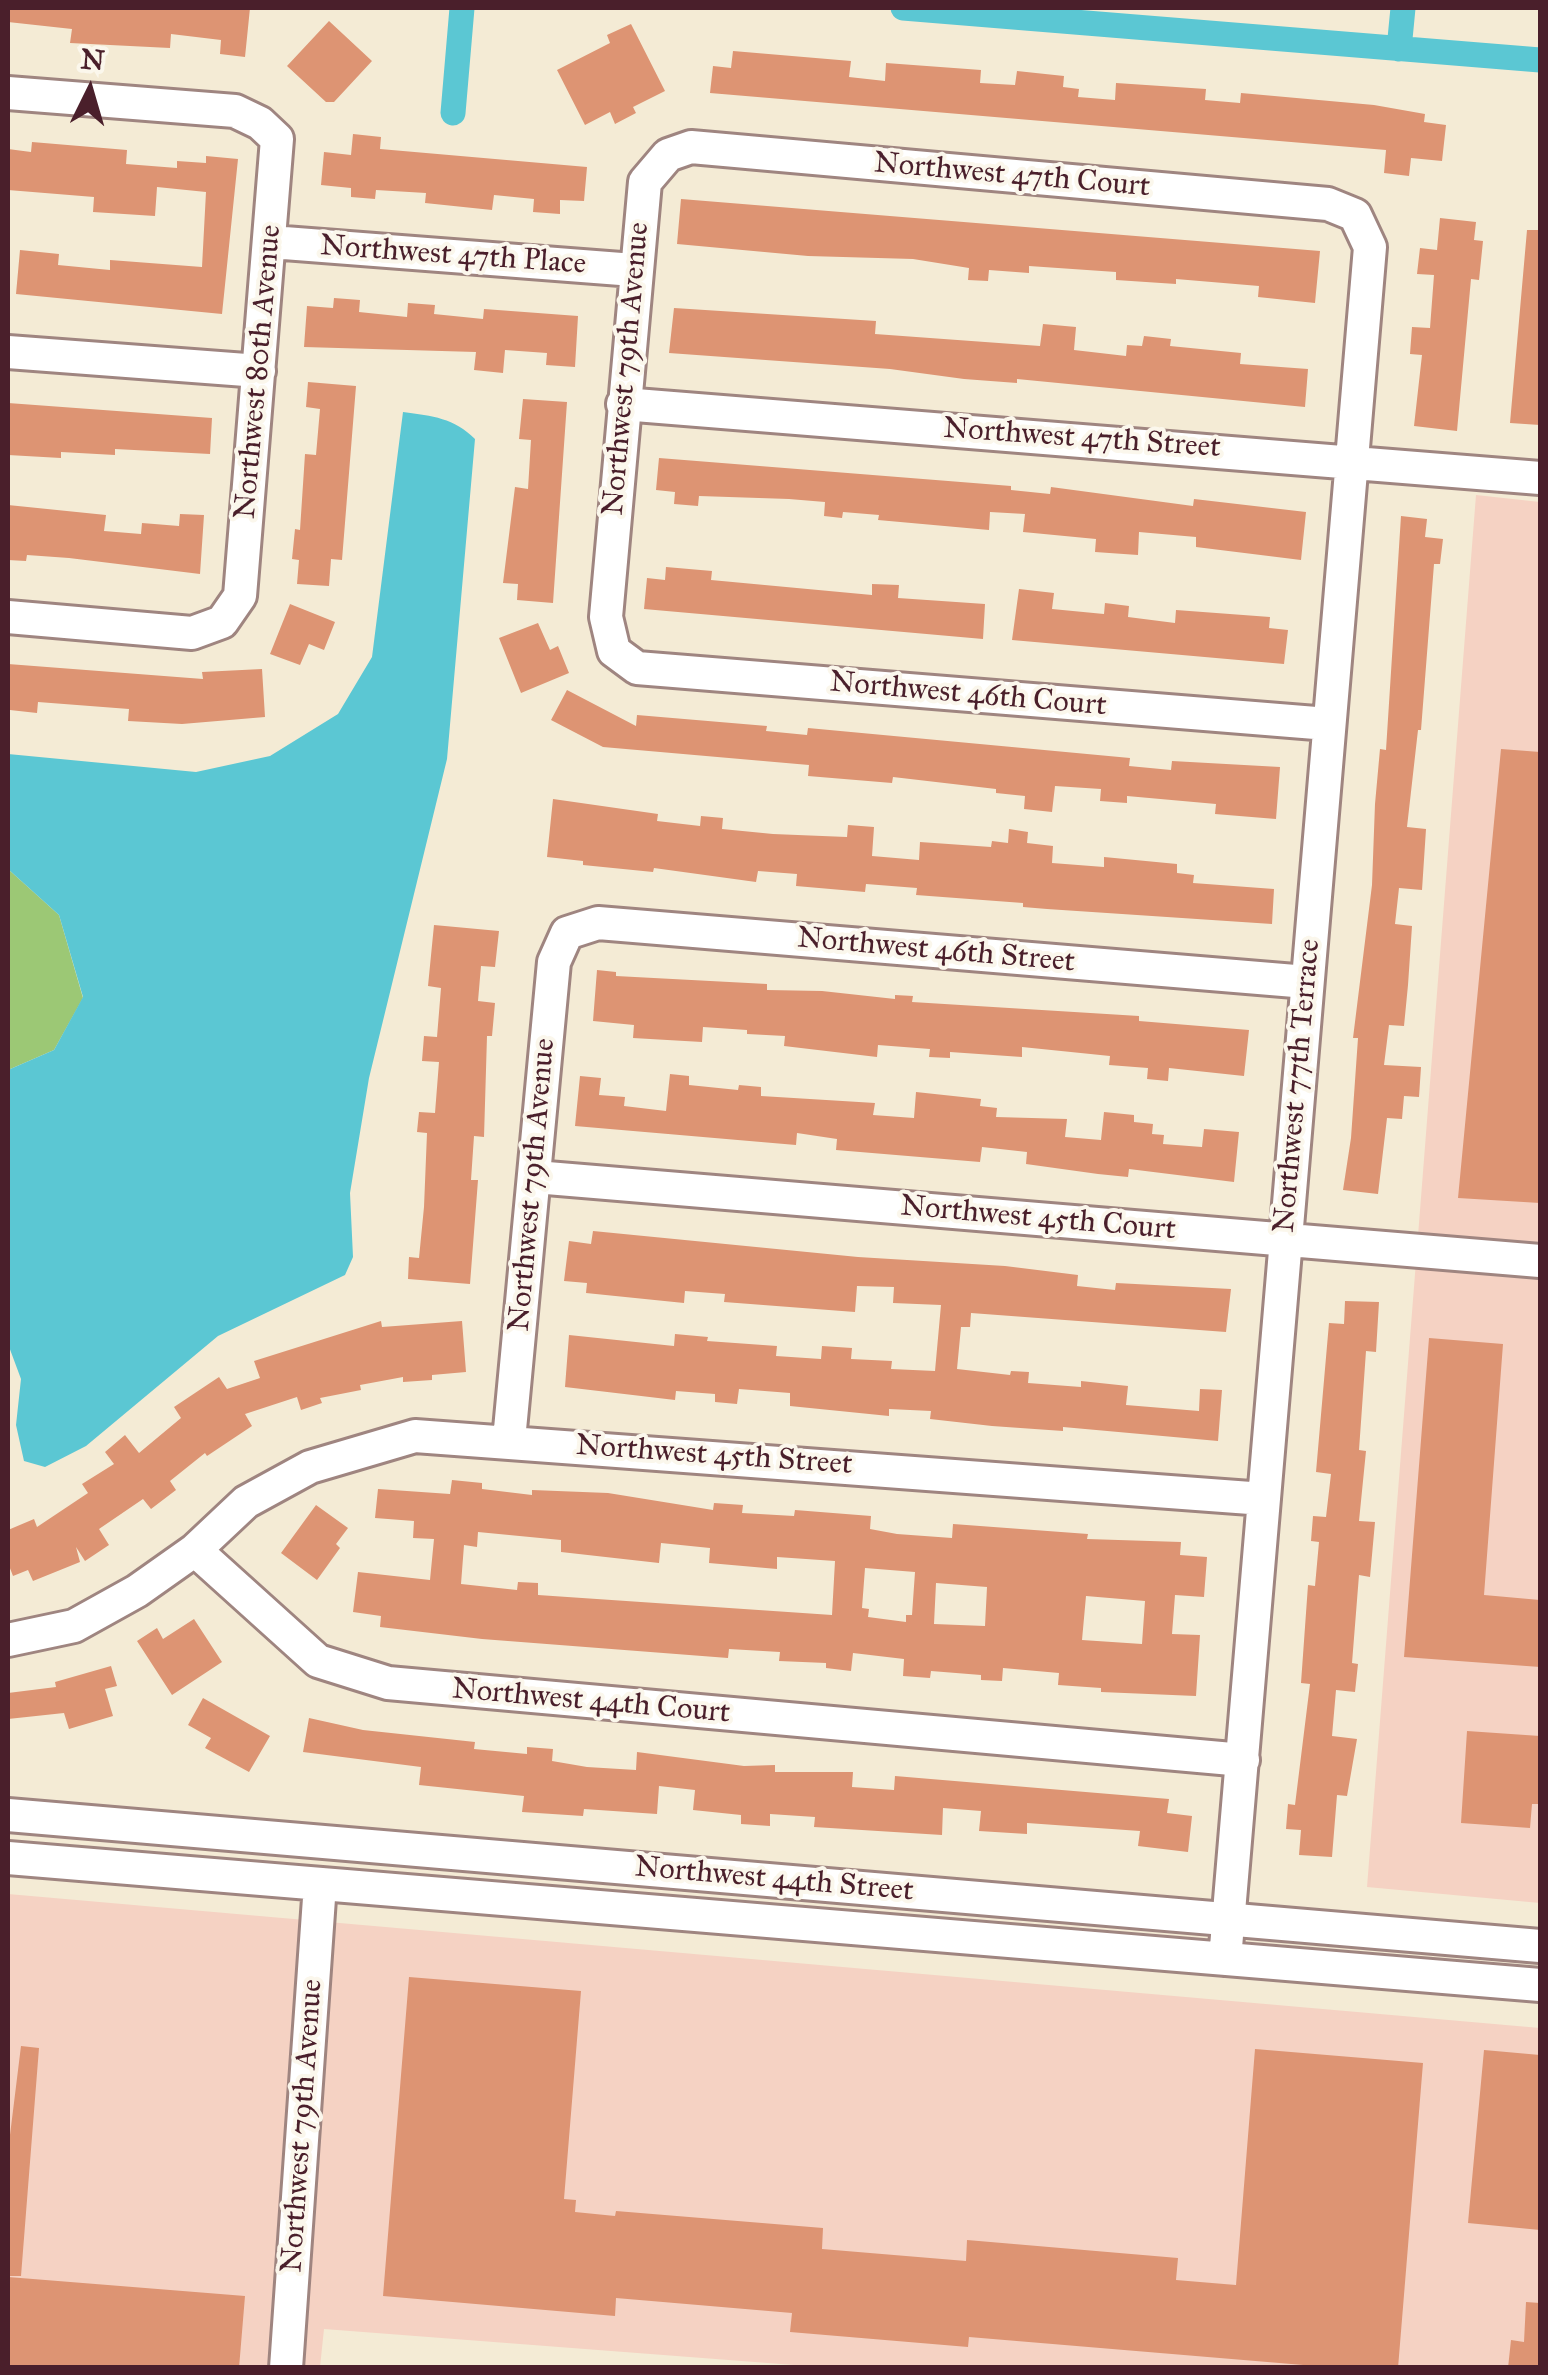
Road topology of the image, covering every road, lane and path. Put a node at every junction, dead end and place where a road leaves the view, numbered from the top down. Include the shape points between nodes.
1 (8, 93) edge
2 (668, 154) joint
3 (1355, 215) joint
4 (271, 242) junction
5 (634, 270) junction
6 (8, 352) edge
7 (260, 372) junction
8 (623, 404) junction
9 (1350, 460) junction
10 (1540, 478) edge
11 (8, 617) edge
12 (614, 651) joint
13 (1328, 724) junction
14 (568, 934) joint
15 (1307, 982) junction
16 (535, 1177) junction
17 (1286, 1240) junction
18 (1540, 1261) edge
19 (509, 1440) junction
20 (1264, 1499) junction
21 (195, 1550) junction
22 (8, 1640) edge
23 (1243, 1760) junction
24 (8, 1815) edge
25 (8, 1858) edge
26 (320, 1884) junction
27 (1227, 1918) junction
28 (1540, 1946) edge
29 (1225, 1960) junction
30 (1540, 1984) edge
31 (286, 2368) edge

1 - 4 street, Northwest 80th Avenue via 235,111 260,124 277,139
2 - 3 street, Northwest 47th Court via 691,148 1328,204
2 - 5 street, Northwest 79th Avenue via 645,182
3 - 9 street, Northwest 77th Terrace via 1370,247
4 - 5 street, Northwest 47th Place
4 - 7 street, Northwest 80th Avenue
5 - 8 street, Northwest 79th Avenue
6 - 7 street
7 - 11 street, Northwest 80th Avenue via 240,596 222,622 192,633
8 - 9 street, Northwest 47th Street
8 - 12 street, Northwest 79th Avenue via 606,617
9 - 10 street, Northwest 47th Street
9 - 13 street, Northwest 77th Terrace
12 - 13 street, Northwest 46th Court via 636,668
13 - 15 street, Northwest 77th Terrace
14 - 15 street, Northwest 46th Street via 598,923
14 - 16 street, Northwest 79th Avenue via 554,962
15 - 17 street, Northwest 77th Terrace
16 - 17 street, Northwest 45th Court
16 - 19 street, Northwest 79th Avenue
17 - 18 street, Northwest 45th Court
17 - 20 street, Northwest 77th Terrace
19 - 20 street, Northwest 45th Street
19 - 21 street, Northwest 45th Street via 415,1436 310,1467 246,1502
20 - 23 street, Northwest 77th Terrace
21 - 22 street via 74,1626
21 - 23 street, Northwest 44th Court via 318,1661 388,1683
23 - 27 street, Northwest 77th Terrace
24 - 27 street, Northwest 44th Street
25 - 26 street, Northwest 44th Street
26 - 29 street, Northwest 44th Street
26 - 31 street, Northwest 79th Avenue
27 - 28 street, Northwest 44th Street
27 - 29 street, Northwest 77th Terrace
29 - 30 street, Northwest 44th Street

